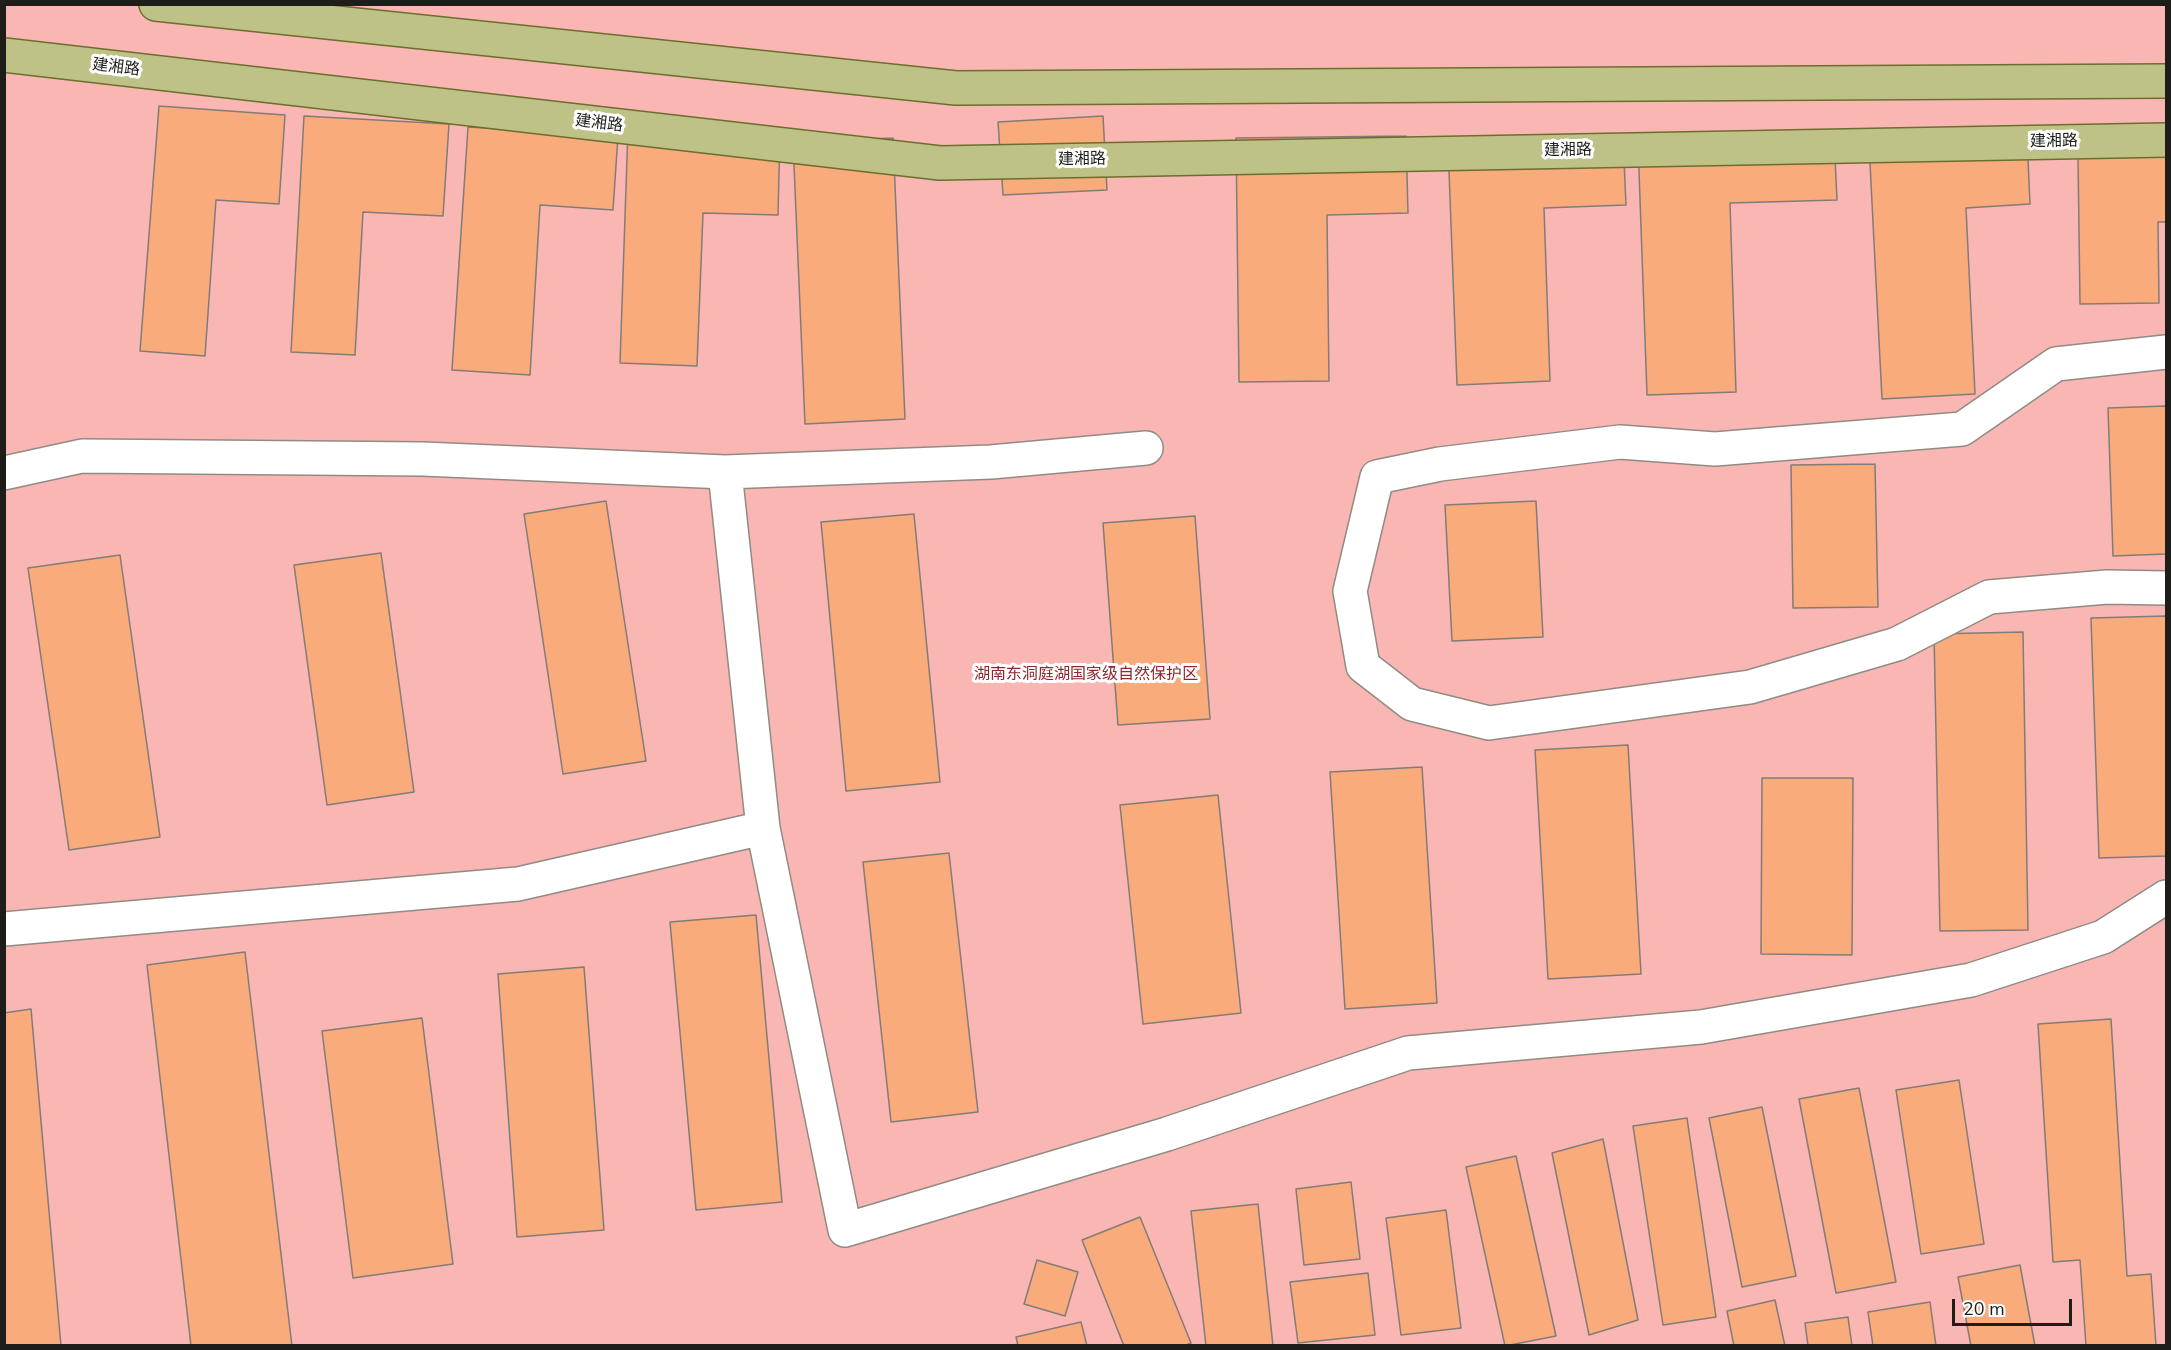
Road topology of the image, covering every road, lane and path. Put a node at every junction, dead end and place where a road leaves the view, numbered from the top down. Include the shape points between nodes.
1 (156, 4) edge
2 (4, 55) edge
3 (2166, 81) edge
4 (2166, 140) edge
5 (2166, 352) edge
6 (1146, 448) dead end
7 (725, 471) junction
8 (4, 473) edge
9 (2166, 588) edge
10 (763, 828) junction
11 (2166, 897) edge
12 (4, 929) edge

1 - 3 main road via 956,88
2 - 4 main road, 建湘路 via 940,163
5 - 9 street via 2056,364 1962,429 1715,449 1620,442 1440,464 1377,477 1350,591 1364,666 1412,704 1489,723 1750,687 1897,644 1989,597 2107,587
6 - 7 street via 991,462
7 - 8 street via 423,459 82,456
7 - 10 street
10 - 11 street via 845,1230 1167,1134 1408,1053 1701,1027 1971,980 2103,937
10 - 12 street via 518,884

